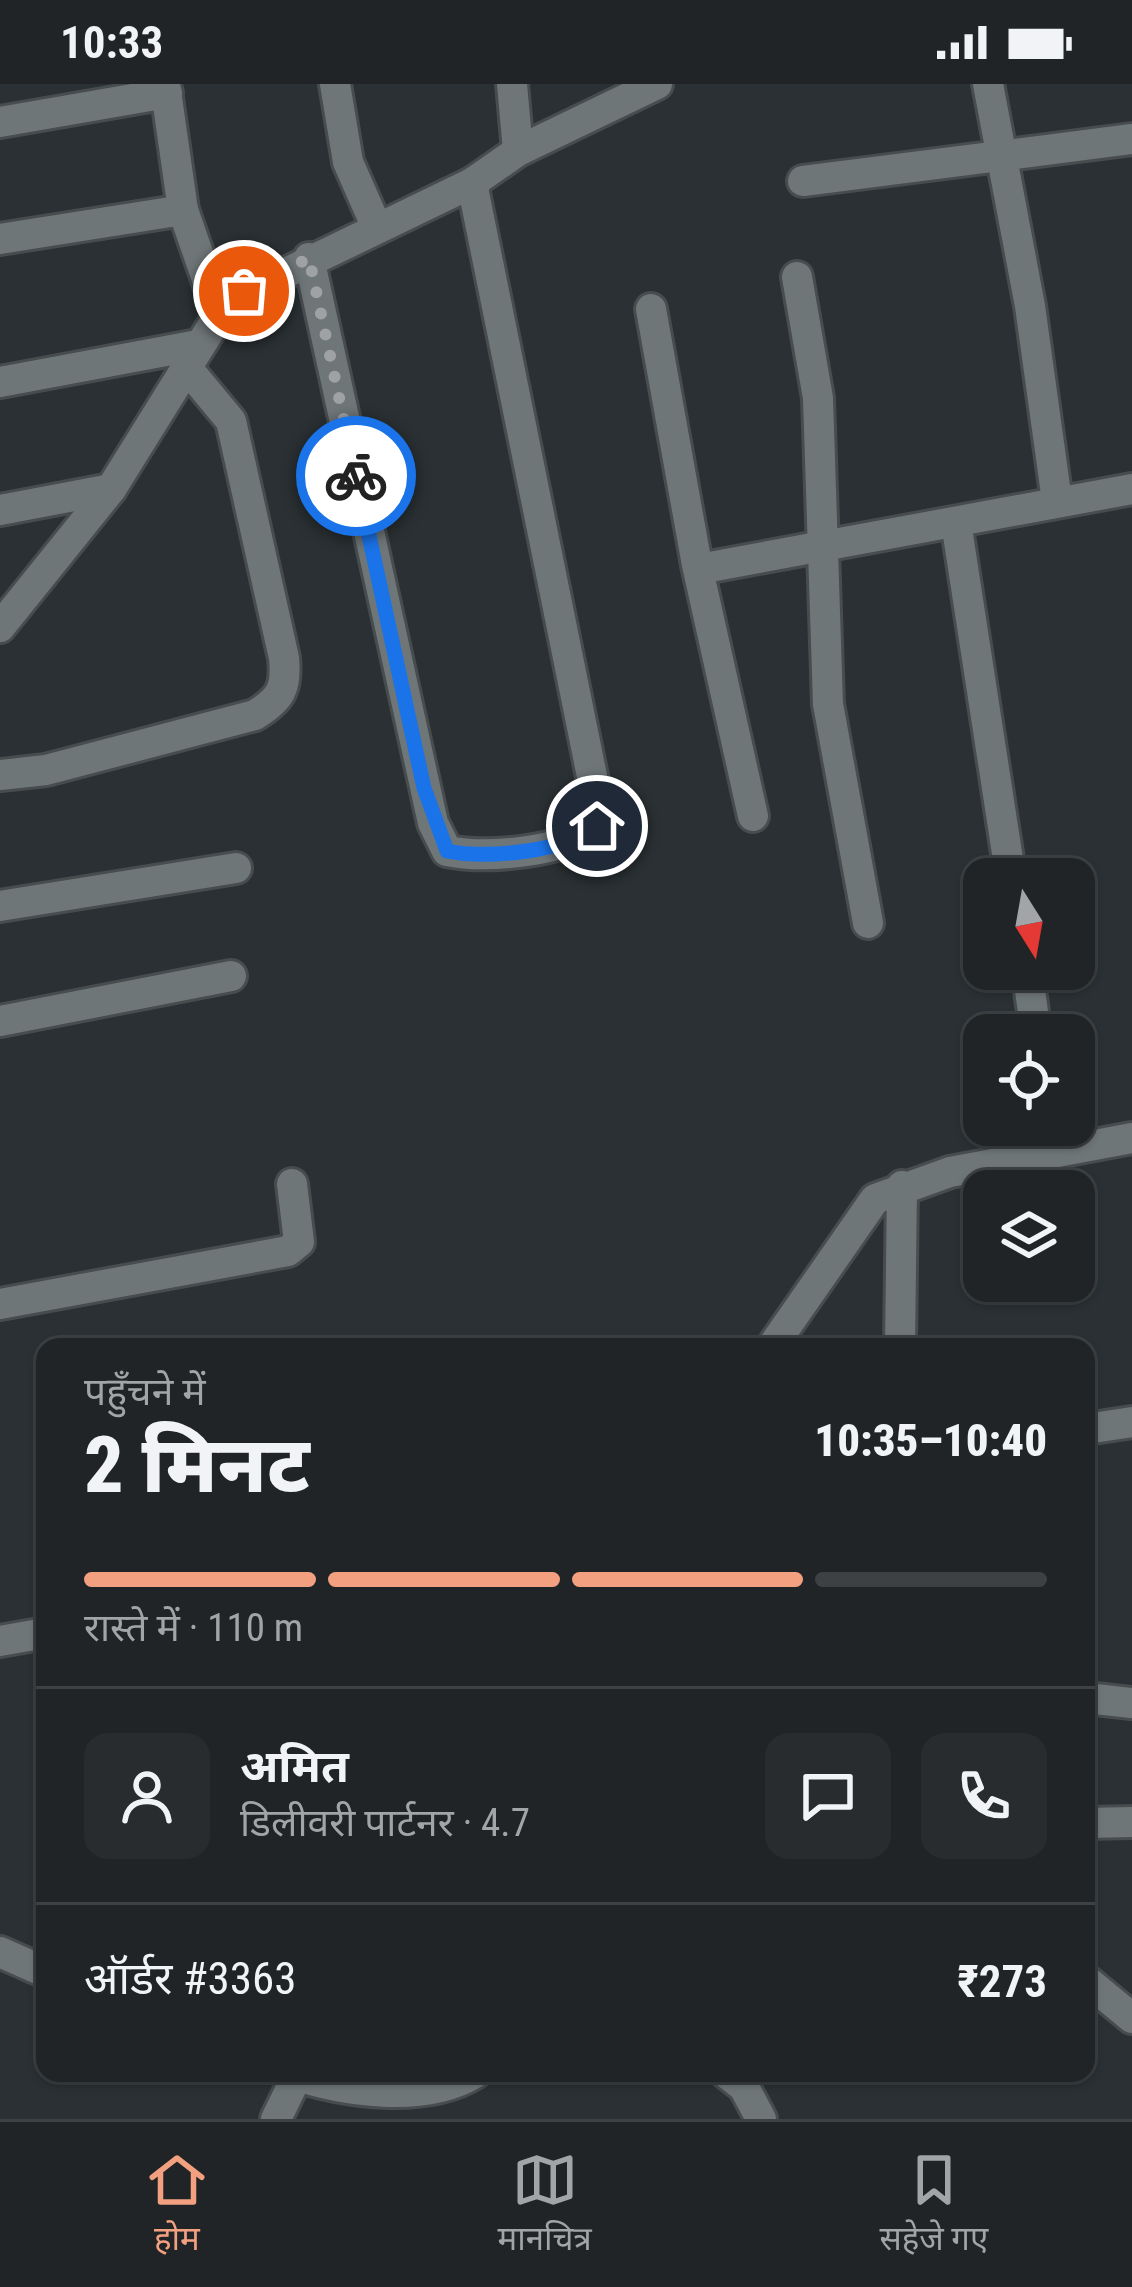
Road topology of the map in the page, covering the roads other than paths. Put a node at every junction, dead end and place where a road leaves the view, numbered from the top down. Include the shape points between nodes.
1 (335, 84) edge
2 (512, 84) edge
3 (657, 84) edge
4 (988, 84) edge
5 (166, 88) edge
6 (0, 122) edge
7 (1132, 139) edge
8 (518, 151) junction
9 (1000, 153) junction
10 (803, 181) dead end
11 (472, 183) junction
12 (183, 210) junction
13 (377, 228) junction
14 (0, 239) edge
15 (309, 258) junction
16 (797, 277) dead end
17 (651, 309) dead end
18 (218, 311) junction
19 (193, 357) junction
20 (0, 382) edge
21 (111, 489) junction
22 (1132, 489) edge
23 (1057, 501) junction
24 (0, 510) edge
25 (956, 522) junction
26 (826, 547) junction
27 (699, 569) junction
28 (0, 627) edge
29 (0, 775) edge
30 (753, 816) dead end
31 (1007, 858) edge
32 (236, 868) dead end
33 (0, 906) edge
34 (868, 923) dead end
35 (231, 976) dead end
36 (1030, 990) edge
37 (1033, 1012) dead end
38 (0, 1021) edge
39 (1132, 1138) edge
40 (292, 1184) dead end
41 (902, 1186) junction
42 (0, 1304) edge
43 (778, 1338) edge
44 (900, 1338) edge
45 (1132, 1422) edge
46 (1095, 1428) edge
47 (36, 1635) edge
48 (0, 1641) edge
49 (1095, 1699) edge
50 (1132, 1703) edge
51 (1132, 1822) edge
52 (1095, 1823) edge
53 (0, 1952) edge
54 (36, 1968) edge
55 (1095, 1987) edge
56 (1132, 2018) edge
57 (290, 2082) edge
58 (333, 2082) edge
59 (452, 2082) edge
60 (738, 2082) edge
61 (277, 2119) edge
62 (761, 2119) edge

1 - 13 street via 348,162
2 - 8 street
3 - 8 street
4 - 9 street
5 - 6 street
5 - 12 street
7 - 9 street
8 - 11 street
9 - 10 street
9 - 23 street
11 - 13 street
11 - 15 street via 598,806 597,826 581,839 468,855 447,851 433,823
12 - 14 street
12 - 18 street
13 - 15 street
15 - 18 street
16 - 26 street via 818,398
17 - 27 street
18 - 19 street
19 - 20 street
19 - 21 street
19 - 29 street via 236,440 284,658 279,700 235,721
21 - 24 street
21 - 28 street
22 - 23 street
23 - 25 street
25 - 26 street
25 - 31 street
26 - 27 street
26 - 34 street via 829,704
27 - 30 street
32 - 33 street
35 - 38 street
36 - 37 street
39 - 41 street
40 - 42 street via 298,1242 288,1251
41 - 43 street via 875,1199 856,1221
41 - 44 street
45 - 46 street
47 - 48 street
49 - 50 street
51 - 52 street
53 - 54 street
55 - 56 street
57 - 61 street
58 - 59 street via 378,2090
60 - 62 street

